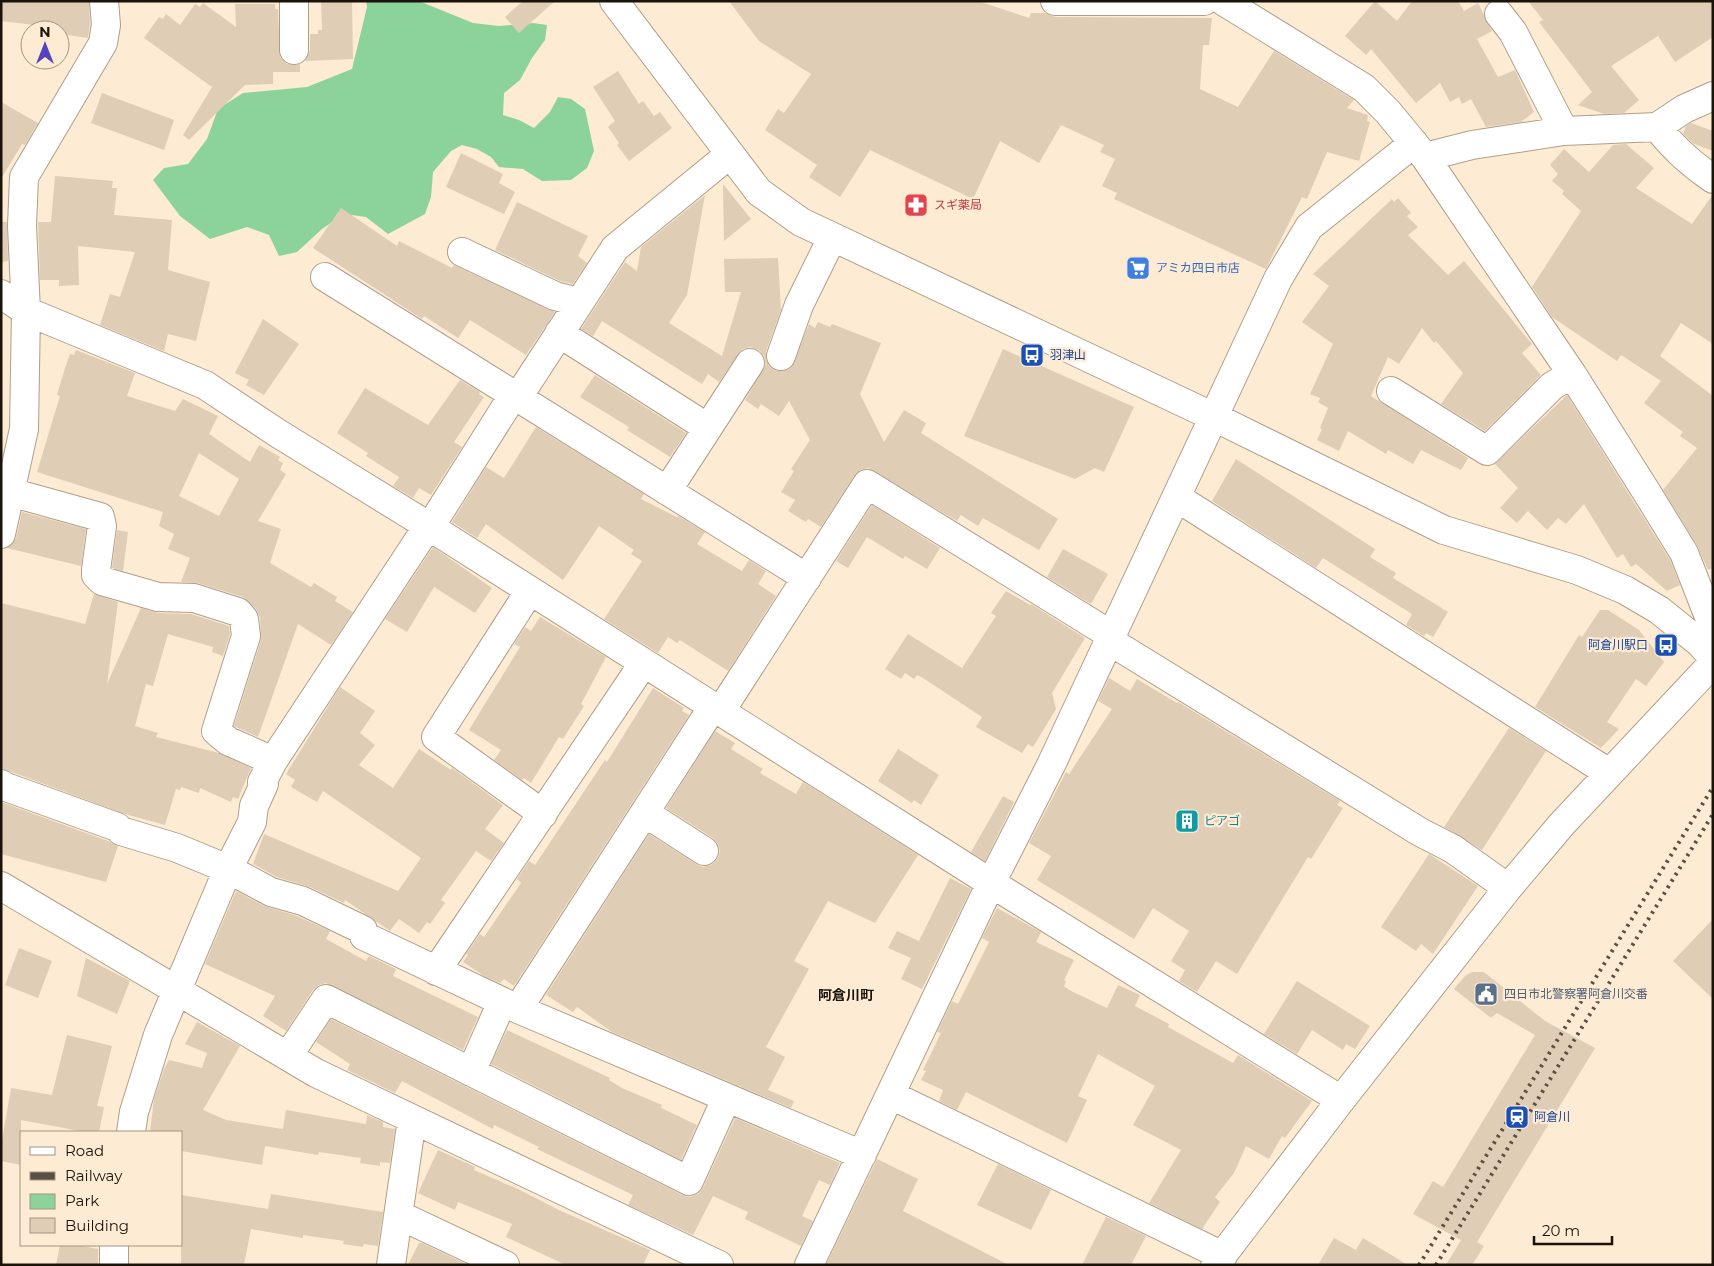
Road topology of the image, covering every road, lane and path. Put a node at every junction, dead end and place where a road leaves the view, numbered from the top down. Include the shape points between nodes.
1 (104, 1) edge
2 (294, 1) edge
3 (614, 1) edge
4 (1055, 1) edge
5 (1204, 1) edge
6 (1223, 1) edge
7 (1499, 14) dead end
8 (294, 50) dead end
9 (1713, 96) edge
10 (1658, 126) junction
11 (1564, 131) junction
12 (1420, 150) junction
13 (730, 154) junction
14 (1713, 179) edge
15 (832, 238) junction
16 (462, 252) dead end
17 (325, 277) dead end
18 (1, 294) edge
19 (578, 302) junction
20 (26, 311) junction
21 (559, 333) junction
22 (781, 356) dead end
23 (750, 363) dead end
24 (1572, 374) junction
25 (1391, 391) dead end
26 (516, 396) junction
27 (1214, 417) junction
28 (708, 428) junction
29 (667, 491) junction
30 (10, 492) junction
31 (1176, 497) junction
32 (429, 527) junction
33 (1, 534) edge
34 (807, 578) junction
35 (529, 592) junction
36 (1110, 638) junction
37 (1710, 644) edge
38 (643, 664) junction
39 (716, 710) junction
40 (273, 761) junction
41 (1610, 773) junction
42 (1, 784) edge
43 (645, 813) junction
44 (543, 814) junction
45 (704, 851) dead end
46 (228, 869) junction
47 (992, 884) junction
48 (1, 886) edge
49 (1508, 888) junction
50 (436, 971) junction
51 (177, 989) junction
52 (510, 1005) junction
53 (288, 1056) junction
54 (471, 1072) junction
55 (891, 1095) junction
56 (726, 1099) junction
57 (1341, 1100) junction
58 (412, 1119) junction
59 (130, 1131) edge
60 (862, 1155) junction
61 (398, 1215) junction
62 (114, 1246) edge
63 (1219, 1260) edge
64 (114, 1265) edge
65 (391, 1265) edge
66 (505, 1265) edge
67 (719, 1265) edge
68 (809, 1265) edge

1 - 20 street via 106,25 103,42 24,177 22,226
2 - 8 street
3 - 13 street
4 - 5 street
6 - 12 street via 1364,88
7 - 11 street via 1513,32
9 - 10 street
10 - 11 street
10 - 14 street via 1681,154
11 - 12 street
12 - 24 street
12 - 27 street via 1309,227 1261,311
13 - 15 street via 759,192 801,222
13 - 19 street via 615,248
15 - 22 street via 799,305
15 - 27 street
16 - 19 street via 555,296
17 - 26 street
18 - 20 street
19 - 21 street
20 - 30 street via 24,429
20 - 32 street via 205,385
21 - 26 street
21 - 28 street
23 - 28 street
24 - 25 street via 1552,386 1487,451
24 - 37 street via 1684,553
26 - 29 street
26 - 32 street
27 - 31 street
27 - 37 street via 1444,530 1536,556 1600,579 1659,610
28 - 29 street
29 - 34 street
30 - 33 street
30 - 40 street via 100,517 102,526 96,575 102,581 158,597 194,598 238,612 244,619 246,636 216,731 228,741
31 - 36 street
31 - 41 street
32 - 35 street
32 - 40 street
34 - 36 street via 867,484
34 - 39 street
35 - 38 street
35 - 44 street via 436,737
36 - 47 street
36 - 49 street via 1452,849
37 - 41 street
38 - 39 street
38 - 44 street
39 - 43 street
39 - 47 street
40 - 46 street via 262,782 252,822
41 - 49 street
42 - 46 street
43 - 45 street
43 - 52 street
44 - 50 street
46 - 50 street via 271,892 329,913 363,930 364,936
46 - 51 street
47 - 55 street
47 - 57 street
48 - 51 street
49 - 57 street
50 - 52 street
51 - 53 street
51 - 59 street via 141,1088
52 - 54 street
52 - 56 street
53 - 54 street via 326,999
53 - 58 street
54 - 56 street via 689,1181
55 - 60 street
55 - 63 street
56 - 60 street
57 - 63 street
58 - 61 street
58 - 67 street
60 - 68 street
61 - 65 street
61 - 66 street
62 - 64 street

